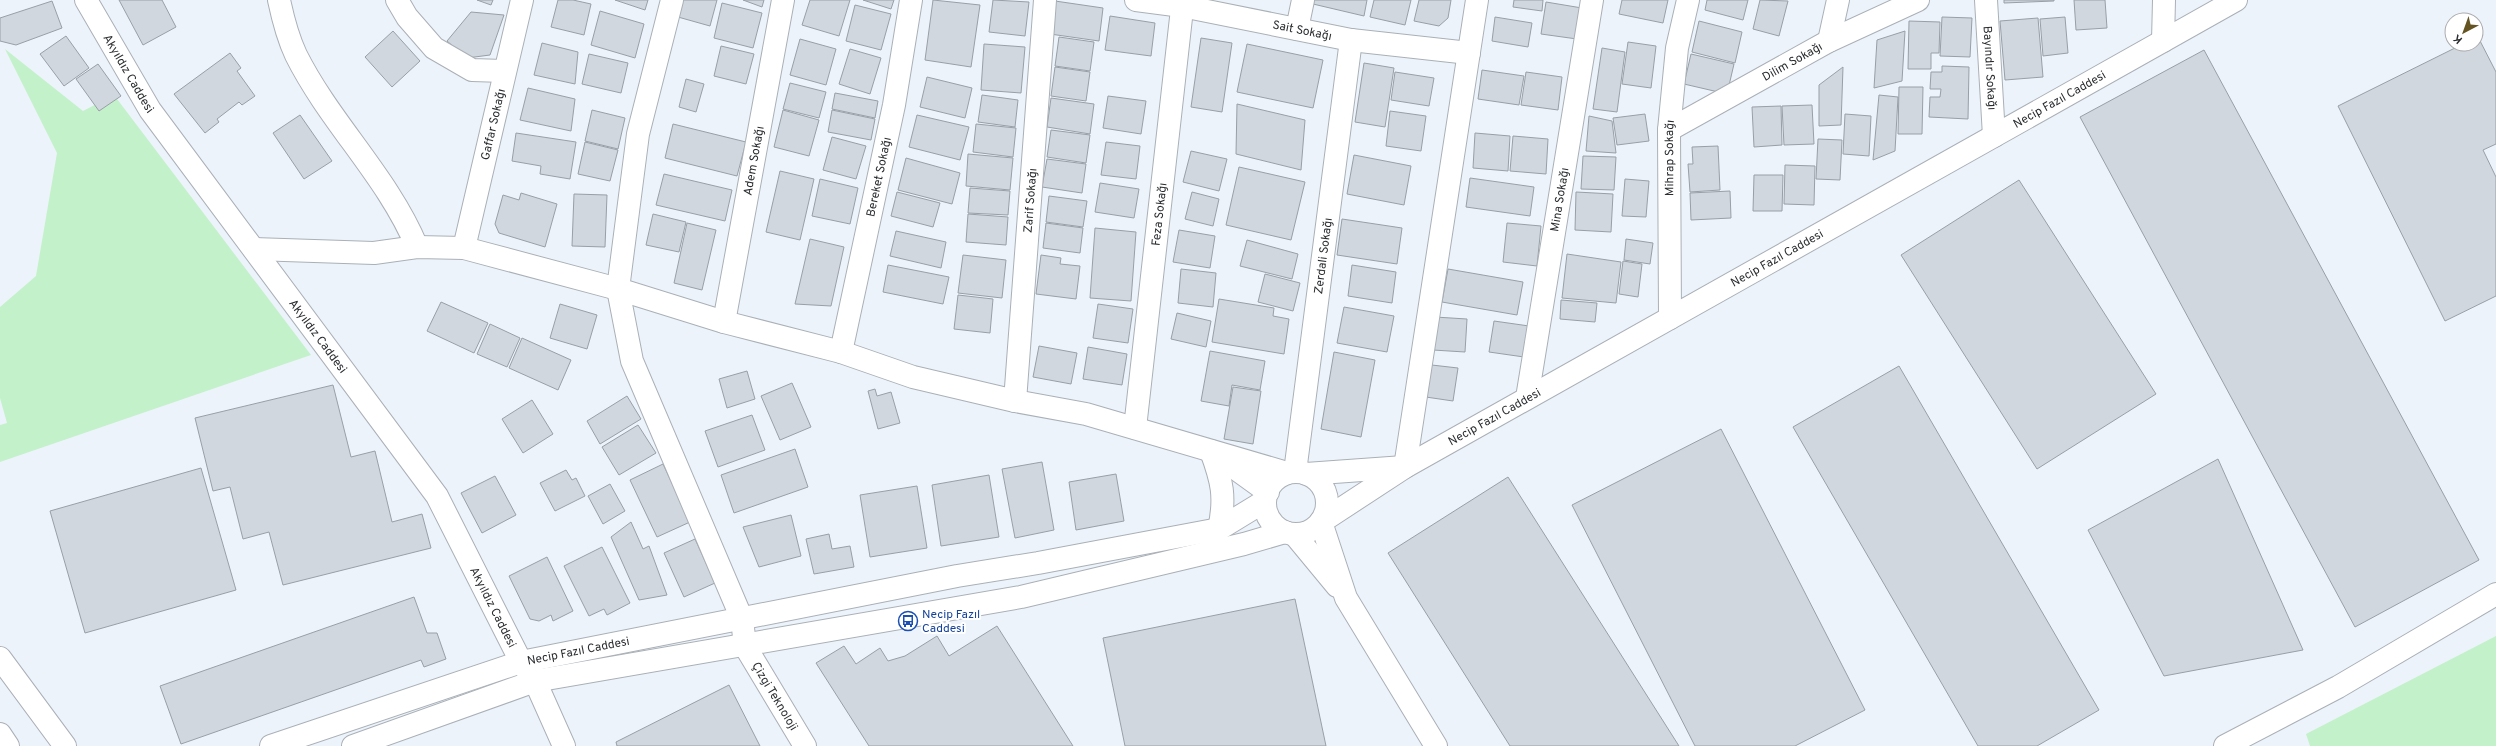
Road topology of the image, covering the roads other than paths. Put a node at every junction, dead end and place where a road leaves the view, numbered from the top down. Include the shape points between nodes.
1 (86, 0) edge
2 (279, 0) edge
3 (397, 0) edge
4 (522, 0) edge
5 (672, 0) edge
6 (783, 0) edge
7 (911, 0) edge
8 (1045, 0) edge
9 (1136, 0) edge
10 (1303, 0) edge
11 (1477, 0) edge
12 (1592, 0) edge
13 (1688, 0) edge
14 (1838, 0) edge
15 (1918, 0) edge
16 (1986, 0) edge
17 (2164, 0) edge
18 (2236, 0) edge
19 (1183, 3) edge
20 (1298, 29) junction
21 (1350, 40) junction
22 (1829, 41) junction
23 (2163, 41) junction
24 (1469, 53) junction
25 (504, 72) junction
26 (1669, 130) junction
27 (1994, 136) junction
28 (417, 247) junction
29 (464, 248) junction
30 (254, 249) junction
31 (618, 289) junction
32 (1670, 318) junction
33 (724, 322) junction
34 (841, 352) junction
35 (1527, 398) junction
36 (1015, 401) junction
37 (1135, 428) junction
38 (1211, 451) junction
39 (1405, 467) junction
40 (1296, 473) junction
41 (1266, 497) junction
42 (1321, 522) junction
43 (1219, 529) junction
44 (1290, 533) junction
45 (2496, 594) edge
46 (1346, 598) junction
47 (742, 618) junction
48 (745, 646) junction
49 (0, 658) edge
50 (521, 662) junction
51 (535, 681) junction
52 (0, 734) edge
53 (8, 746) edge
54 (65, 746) edge
55 (271, 746) edge
56 (354, 746) edge
57 (564, 746) edge
58 (805, 746) edge
59 (1436, 746) edge
60 (2225, 746) edge

1 - 30 street, Akyıldız Caddesi via 150,110
2 - 28 street via 295,54 311,83 406,219
3 - 25 street via 406,17 434,48 472,70
4 - 25 street, Gaffar Sokağı
5 - 31 street via 638,134
6 - 33 street, Adem Sokağı
7 - 34 street, Bereket Sokağı via 894,106
8 - 36 street, Zarif Sokağı
9 - 19 street, Sait Sokağı
10 - 20 street
11 - 24 street
12 - 35 street, Mina Sokağı
13 - 26 street, Mihrap Sokağı via 1677,48
14 - 22 street
15 - 22 street, Dilim Sokağı
16 - 27 street, Bayındır Sokağı
17 - 23 street
18 - 23 street, Necip Fazıl Caddesi
19 - 20 street, Sait Sokağı
19 - 37 street, Feza Sokağı
20 - 21 street, Sait Sokağı
21 - 24 street, Sait Sokağı
21 - 40 street, Zerdali Sokağı
22 - 26 street, Dilim Sokağı
23 - 27 street, Necip Fazıl Caddesi
24 - 39 street
25 - 29 street, Gaffar Sokağı
26 - 32 street, Mihrap Sokağı
27 - 32 street, Necip Fazıl Caddesi
28 - 29 street
28 - 30 street via 374,253
29 - 31 street
30 - 50 street, Akyıldız Caddesi via 437,496
31 - 33 street
31 - 47 street via 632,362
32 - 35 street, Necip Fazıl Caddesi
33 - 34 street
34 - 36 street via 913,377
35 - 39 street, Necip Fazıl Caddesi
36 - 37 street via 1086,414
37 - 38 street
38 - 40 street
38 - 41 street
38 - 43 street via 1223,483 1224,510
39 - 40 street
39 - 42 street, Necip Fazıl Caddesi
40 - 41 street via 1272,484
40 - 42 street via 1322,485 1326,494 1326,514
41 - 43 street, Necip Fazıl Caddesi
41 - 44 street via 1270,520
42 - 44 street via 1313,529
42 - 46 street
43 - 47 street, Necip Fazıl Caddesi
44 - 46 street
44 - 48 street, Necip Fazıl Caddesi via 1021,597
45 - 60 street via 2338,687
46 - 59 street
47 - 48 street
47 - 50 street, Necip Fazıl Caddesi
48 - 51 street, Necip Fazıl Caddesi
48 - 58 street, Çizgi Teknoloji
49 - 54 street
50 - 51 street, Akyıldız Caddesi
50 - 55 street, Necip Fazıl Caddesi
51 - 56 street, Necip Fazıl Caddesi
51 - 57 street, Akyıldız Caddesi
52 - 53 street

